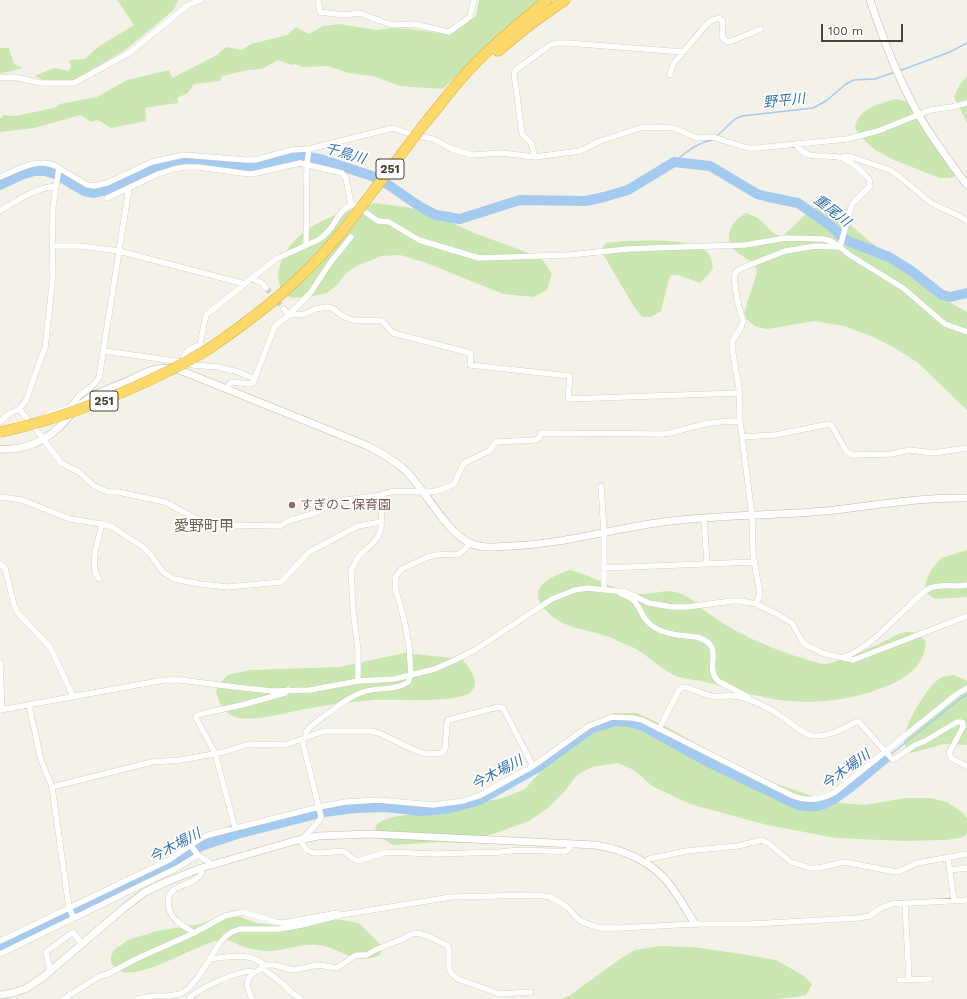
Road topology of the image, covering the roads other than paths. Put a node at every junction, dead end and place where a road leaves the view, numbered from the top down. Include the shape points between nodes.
1 (201, 0) edge
2 (318, 0) edge
3 (474, 0) edge
4 (547, 0) edge
5 (565, 0) edge
6 (870, 0) edge
7 (761, 29) dead end
8 (684, 52) junction
9 (670, 75) dead end
10 (0, 78) edge
11 (442, 102) junction
12 (967, 103) edge
13 (917, 113) junction
14 (796, 144) junction
15 (309, 150) junction
16 (535, 157) junction
17 (841, 158) junction
18 (307, 163) junction
19 (59, 169) junction
20 (0, 177) edge
21 (57, 184) junction
22 (967, 185) edge
23 (129, 188) junction
24 (107, 198) dead end
25 (353, 210) junction
26 (0, 211) edge
27 (967, 221) edge
28 (351, 238) dead end
29 (306, 245) junction
30 (53, 246) junction
31 (840, 247) junction
32 (119, 251) junction
33 (252, 279) junction
34 (245, 284) junction
35 (266, 288) tunnel mouth
36 (284, 309) tunnel mouth
37 (289, 315) junction
38 (967, 332) edge
39 (104, 351) junction
40 (182, 362) junction
41 (255, 379) junction
42 (226, 389) junction
43 (739, 393) junction
44 (19, 409) junction
45 (740, 421) junction
46 (0, 422) edge
47 (34, 427) junction
48 (0, 432) edge
49 (742, 437) junction
50 (43, 439) junction
51 (967, 448) edge
52 (0, 449) edge
53 (601, 486) dead end
54 (424, 492) junction
55 (382, 495) junction
56 (0, 497) edge
57 (967, 498) edge
58 (752, 516) junction
59 (704, 518) junction
60 (381, 522) junction
61 (102, 524) junction
62 (604, 533) junction
63 (469, 543) junction
64 (754, 562) junction
65 (0, 564) edge
66 (707, 564) junction
67 (603, 568) junction
68 (99, 578) dead end
69 (967, 585) edge
70 (604, 590) junction
71 (618, 591) junction
72 (756, 604) junction
73 (967, 616) edge
74 (844, 658) junction
75 (0, 662) edge
76 (411, 675) junction
77 (358, 681) junction
78 (967, 688) edge
79 (288, 690) junction
80 (73, 696) junction
81 (751, 700) junction
82 (29, 705) junction
83 (1, 710) edge
84 (659, 729) junction
85 (304, 738) junction
86 (885, 752) junction
87 (215, 753) junction
88 (533, 766) junction
89 (967, 766) edge
90 (52, 787) junction
91 (320, 811) junction
92 (235, 828) junction
93 (303, 839) junction
94 (571, 844) junction
95 (194, 850) junction
96 (967, 854) edge
97 (948, 858) junction
98 (645, 863) junction
99 (213, 864) junction
100 (201, 868) junction
101 (967, 868) edge
102 (950, 870) junction
103 (954, 900) junction
104 (967, 900) edge
105 (905, 903) junction
106 (69, 909) junction
107 (341, 915) junction
108 (73, 917) junction
109 (695, 924) junction
110 (194, 933) junction
111 (0, 941) edge
112 (82, 944) junction
113 (0, 954) edge
114 (210, 959) junction
115 (263, 966) junction
116 (50, 971) junction
117 (254, 972) junction
118 (930, 979) dead end
119 (899, 980) dead end
120 (909, 980) junction
121 (531, 992) dead end
122 (0, 995) edge
123 (63, 999) edge
124 (138, 999) edge
125 (189, 999) edge
126 (252, 999) edge
127 (301, 999) edge

1 - 10 street via 188,5 129,53 74,83 41,83 13,77
2 - 3 street via 320,12 344,15 359,13 392,25 414,24 449,32 470,16
4 - 11 highway via 478,61
5 - 11 highway via 508,42
6 - 13 street via 895,69
7 - 8 street via 732,42 726,41 721,35 723,21 715,18
8 - 9 street via 673,64
8 - 16 street via 568,43 550,45 514,73 522,134 531,143
11 - 25 highway, 251, bridge
12 - 13 street
13 - 14 street via 878,131 847,139
13 - 22 street
14 - 16 street via 747,148 716,138 698,138 674,128 643,127 600,141 580,151
14 - 17 street via 804,154
15 - 16 street via 393,128 472,155 502,153
15 - 18 street
15 - 19 street via 291,150 255,160 183,155 152,162 108,183 94,186 87,185
17 - 27 street via 851,157 890,170 931,203
17 - 31 street via 867,177 870,186 852,204
18 - 23 street via 252,174 198,167 174,169
18 - 25 street via 342,173 346,178
18 - 29 street
19 - 20 street via 49,163 37,163
19 - 21 street
21 - 26 street via 33,191
21 - 30 street via 53,206
23 - 24 street
23 - 32 street
25 - 29 street via 345,209 324,236
25 - 31 street via 358,207 378,221 389,222 419,240 478,258 745,245 786,238 823,239 832,241
25 - 48 highway, 251, bridge via 332,244 282,295 201,354 155,379 100,402 63,416
28 - 37 street via 311,292
29 - 33 street via 276,260
30 - 32 street via 81,246
30 - 44 street via 52,286 45,348 29,395
31 - 38 street via 903,288 945,324
31 - 43 street via 816,246 785,252 736,272 734,277 742,321 732,348
32 - 34 street
32 - 39 street
33 - 34 street
33 - 35 street via 262,283
34 - 40 street via 206,315 200,344 187,351
36 - 37 street
37 - 41 street via 275,326
37 - 43 street via 332,308 353,320 382,321 393,333 469,352 470,365 570,376 568,399
39 - 40 street
39 - 47 street via 101,374 96,383 80,395 69,408 45,416
40 - 41 street via 193,366 218,367
41 - 42 street via 250,384 231,382
42 - 50 street via 182,371 168,368 147,372 92,396
42 - 54 street via 368,446 387,456
43 - 45 street
44 - 46 street
44 - 47 street
45 - 49 street
45 - 54 street via 719,421 663,434 541,433 535,440 496,442 489,451 463,465 454,484
47 - 50 street
49 - 51 street via 775,435 828,424 832,426 846,451 853,455
49 - 58 street
50 - 52 street via 30,446
50 - 55 street via 60,463 79,472 94,486 108,492 165,502 200,521 227,525 280,526 340,501
53 - 62 street
54 - 55 street via 393,491
54 - 63 street via 452,530
55 - 60 street
56 - 61 street via 22,500 70,519
57 - 58 street via 924,499 834,510
58 - 59 street
58 - 64 street
59 - 62 street via 644,524
59 - 66 street
60 - 61 street via 358,526 309,552 281,582 228,587 200,584 167,576 143,547 116,529
60 - 77 street via 378,537 358,557 351,572
61 - 68 street via 94,559 95,573
62 - 63 street via 519,546 486,547
62 - 67 street
63 - 76 street via 461,552 428,557 402,569 396,576 396,587 409,646
64 - 66 street
64 - 72 street via 760,594
65 - 80 street via 5,568 18,613 50,647
66 - 67 street
67 - 70 street
69 - 74 street via 929,589 870,642
70 - 71 street
70 - 76 street via 587,588 563,593 475,650 435,669
71 - 72 street via 630,592 649,603 672,607 732,601
71 - 81 street via 634,600 648,623 660,631 697,637 710,644 713,649 715,678
72 - 74 street via 792,623 806,645 825,654
73 - 74 street via 853,660
75 - 83 street
76 - 77 street via 394,679
76 - 85 street via 404,685 371,690 352,698 311,726
77 - 79 street via 327,688
78 - 86 street
79 - 80 street via 272,691 164,680
79 - 87 street via 285,693 196,716
80 - 82 street
81 - 84 street via 735,696 713,696 683,687
81 - 86 street via 769,708 810,735 827,734 859,722
82 - 83 street
82 - 90 street via 41,760
84 - 86 street via 801,799 820,799 835,792
84 - 88 street via 642,720 612,717 589,726
85 - 87 street via 285,745 249,744
85 - 88 street via 324,731 371,731 422,753 442,753 445,748 448,720 498,707 503,708
85 - 91 street
86 - 89 street via 893,760 959,721 963,723 963,728 949,754 952,759
87 - 90 street via 181,760 152,762
87 - 92 street
88 - 91 street via 479,796 463,801 418,805 378,800 345,802
90 - 106 street
91 - 92 street
91 - 93 street via 321,820
92 - 95 street via 203,837
93 - 94 street via 371,834
93 - 94 street via 303,846 314,853 345,852 358,861 387,852 549,852 566,851
93 - 99 street
94 - 98 street via 611,847
95 - 99 street
95 - 106 street
95 - 108 street via 177,868
96 - 97 street
97 - 98 street via 917,863 896,872 844,862 810,868 791,862 762,840 738,846 686,851 649,859
97 - 102 street
98 - 109 street via 669,884
99 - 100 street
100 - 110 street via 202,872 198,878 174,889 168,898 175,918
100 - 112 street via 145,892
101 - 102 street
102 - 103 street
103 - 104 street
103 - 105 street
105 - 109 street via 891,904 870,916 858,918 752,924
105 - 120 street
106 - 108 street
106 - 111 street
107 - 109 street via 451,897 537,895 558,901 579,920 601,928
107 - 110 street via 334,913 276,922 243,912 225,916
107 - 114 street via 279,929 240,929 225,937
108 - 113 street
110 - 123 street via 100,976
112 - 116 street
112 - 116 street via 73,932 46,952
114 - 115 street via 237,956 258,960
114 - 124 street via 189,988 180,994
115 - 117 street
115 - 121 street via 274,965 293,970 318,965 337,968 357,955 367,955 417,933 448,946 449,969 454,977 500,994
115 - 127 street
116 - 122 street via 25,989
117 - 125 street via 237,974 211,984
117 - 126 street via 247,984
118 - 120 street
119 - 120 street

